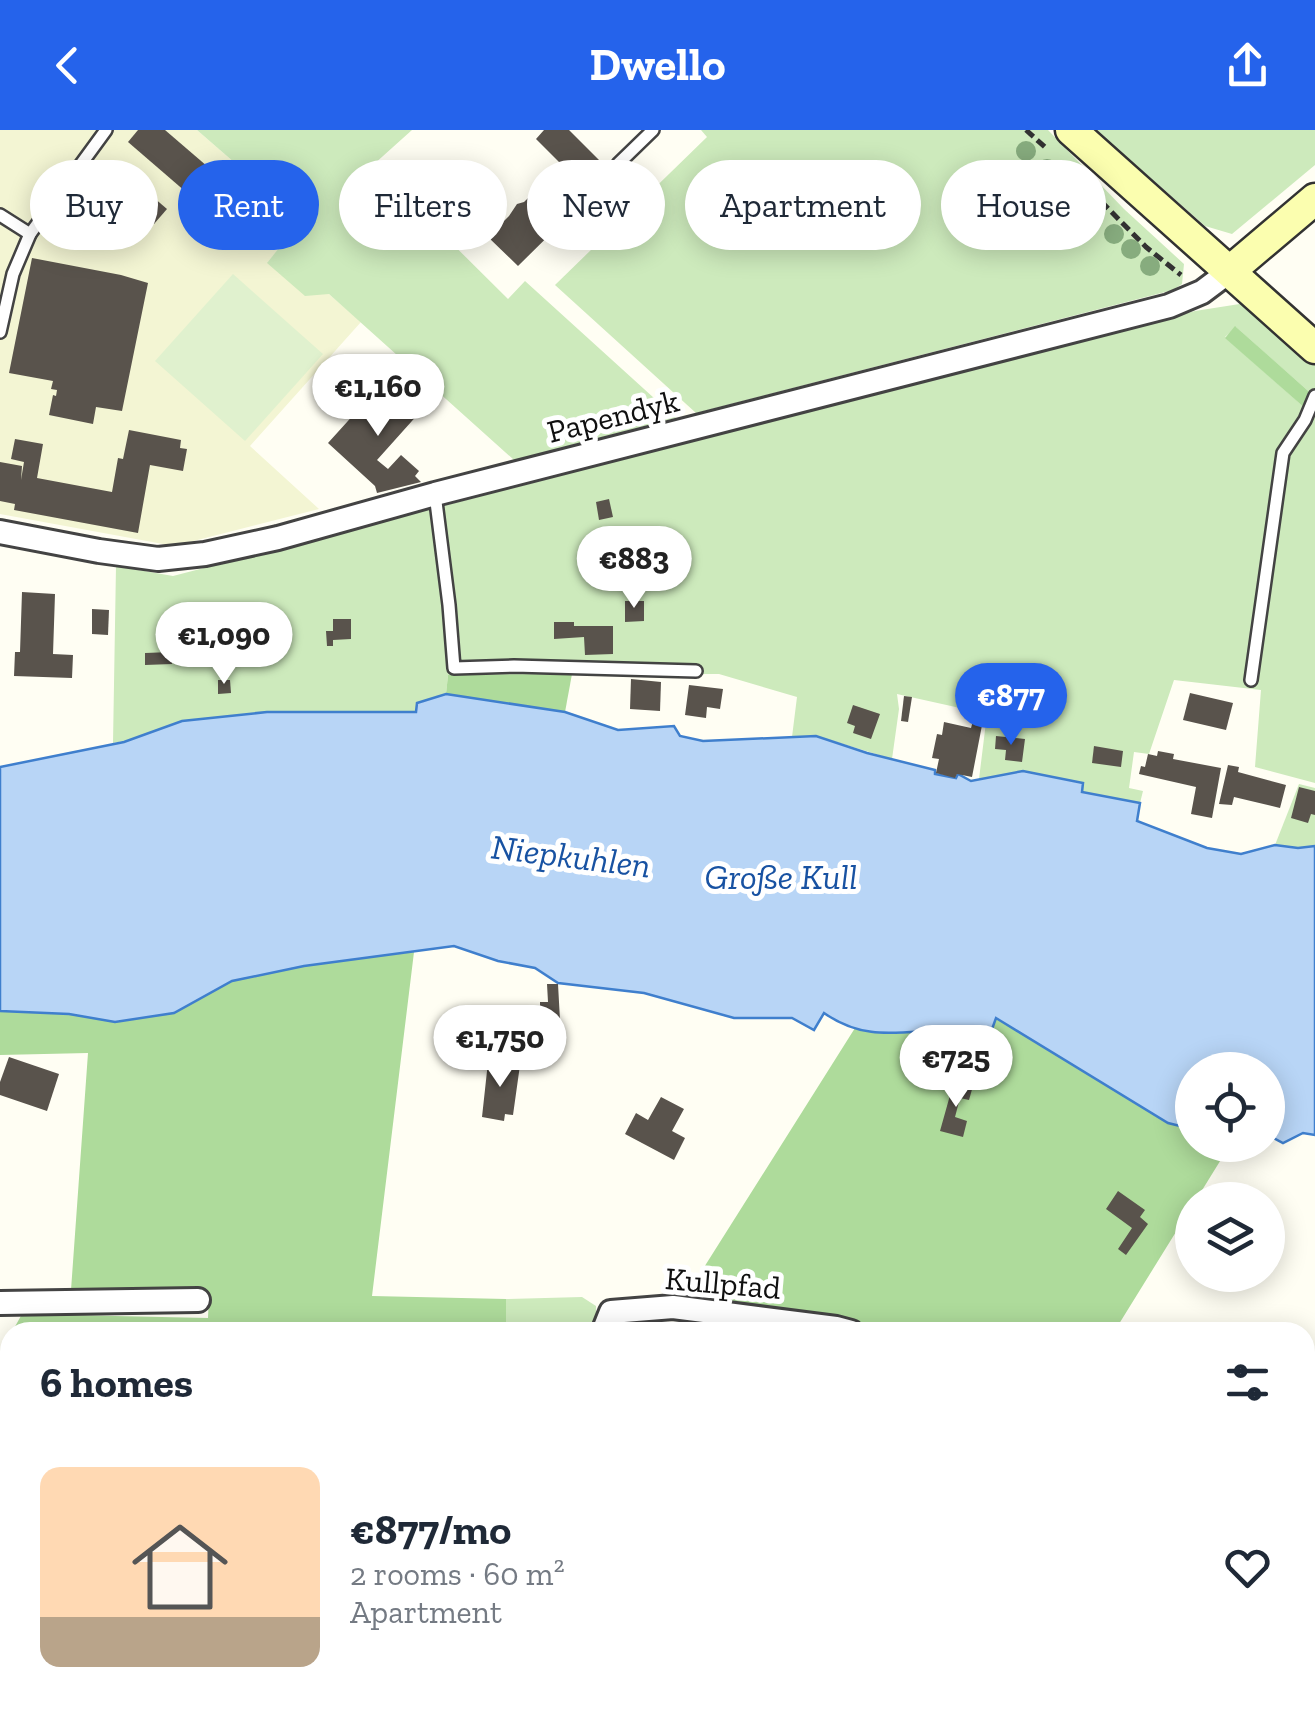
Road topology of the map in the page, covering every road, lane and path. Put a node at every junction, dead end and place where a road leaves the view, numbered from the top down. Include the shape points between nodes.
1 (106, 130) edge
2 (653, 130) edge
3 (1026, 130) edge
4 (1062, 143) edge
5 (84, 160) edge
6 (622, 160) edge
7 (1315, 199) edge
8 (1106, 207) edge
9 (0, 214) edge
10 (30, 234) joint
11 (1230, 272) junction
12 (1202, 292) junction
13 (0, 332) edge
14 (1315, 348) edge
15 (1315, 396) edge
16 (435, 494) junction
17 (0, 532) edge
18 (696, 670) dead end
19 (1250, 680) dead end
20 (198, 1300) dead end
21 (0, 1303) edge
22 (606, 1322) edge
23 (789, 1322) edge

1 - 5 lane
2 - 6 lane
3 - 4 path
4 - 11 main road
7 - 11 main road
8 - 12 path
9 - 10 lane
10 - 13 lane
11 - 12 street, Papendyk
11 - 14 main road
12 - 16 street, Papendyk via 1169,306
15 - 19 lane via 1284,453
16 - 17 street, Papendyk via 278,538 174,557
16 - 18 lane via 454,668
20 - 21 street
22 - 23 street, Kullpfad via 610,1312 673,1307

